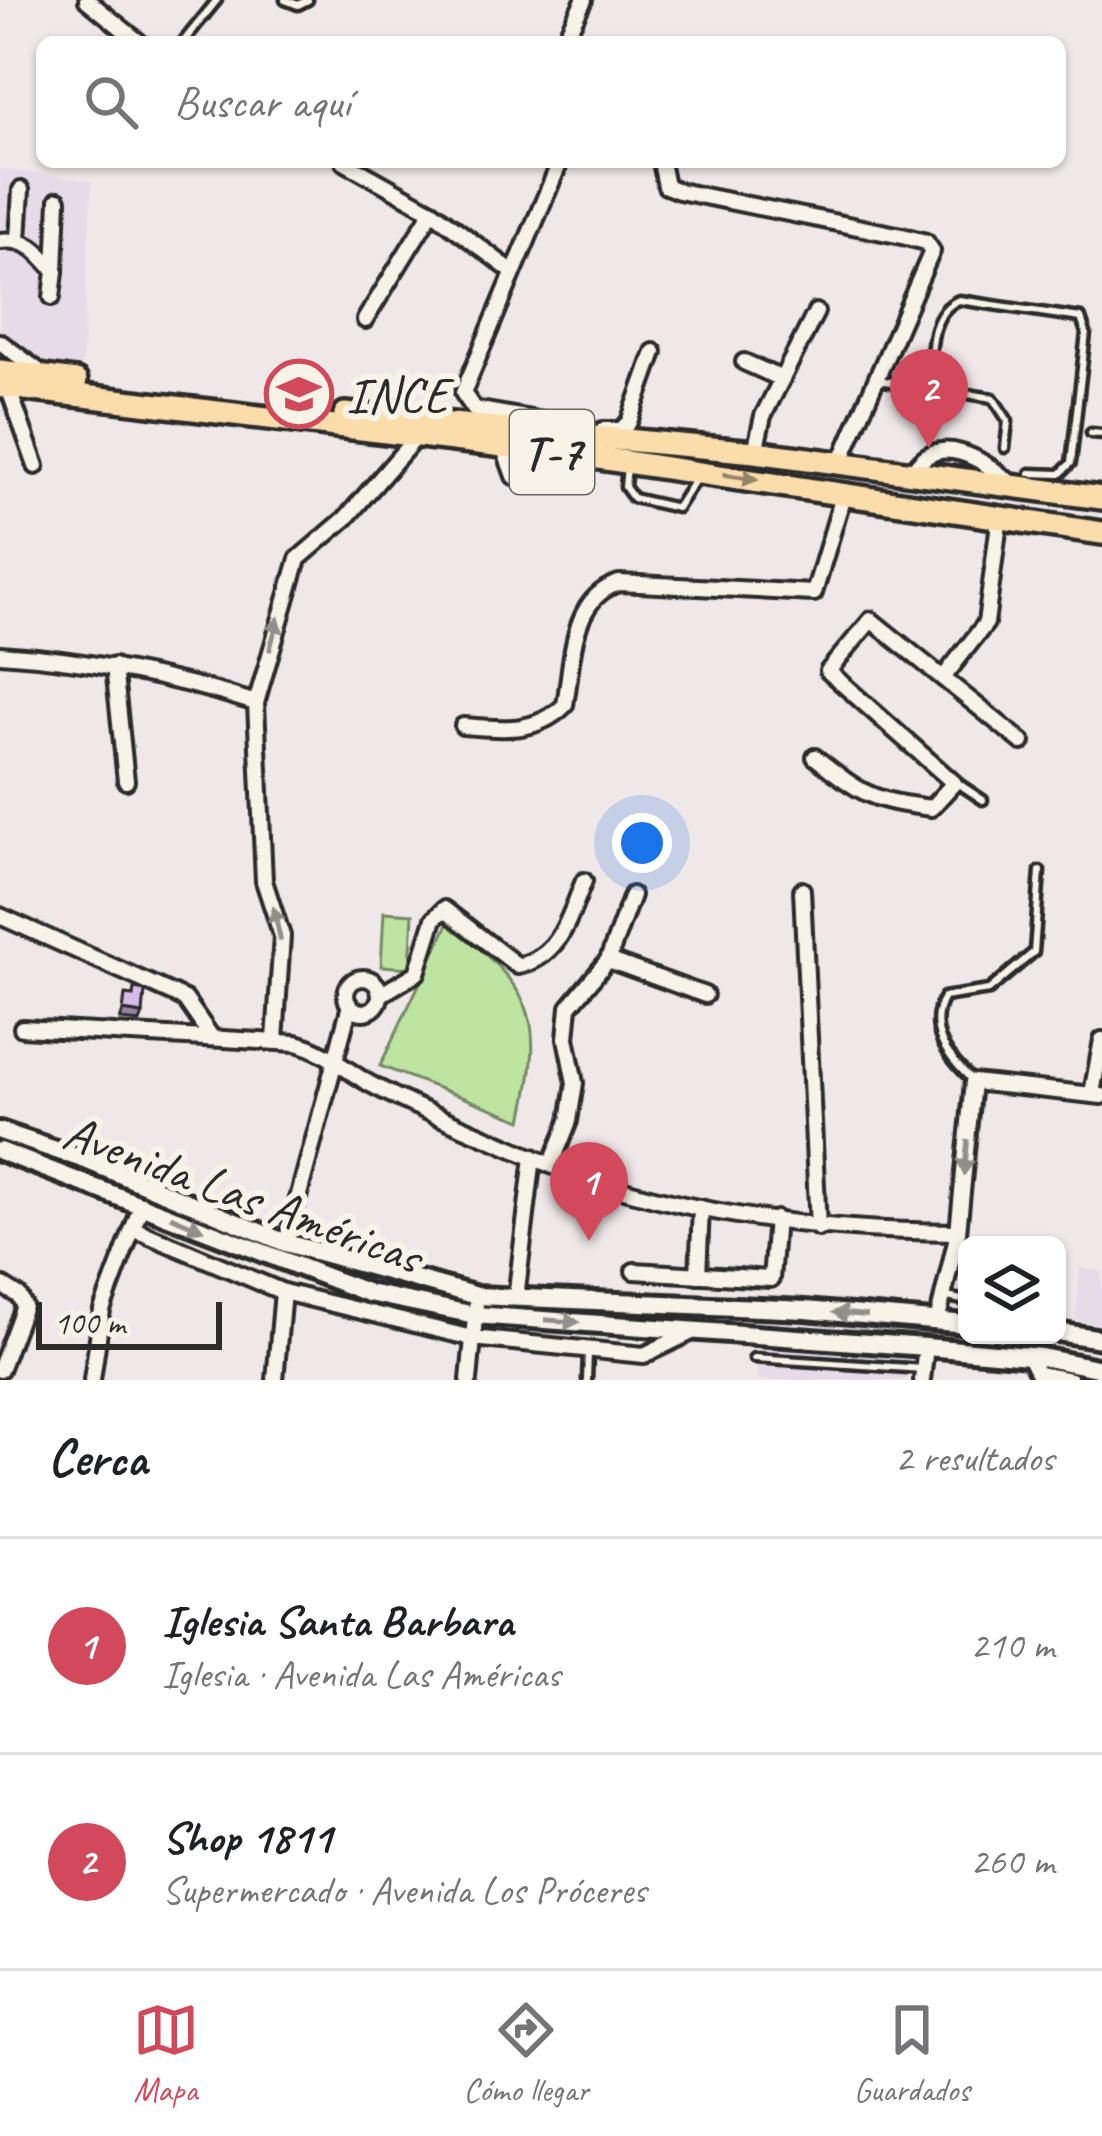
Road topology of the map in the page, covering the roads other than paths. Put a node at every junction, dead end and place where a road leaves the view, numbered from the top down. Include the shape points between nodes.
1 (88, 0) edge
2 (217, 0) edge
3 (285, 0) edge
4 (308, 0) edge
5 (577, 2) edge
6 (132, 36) edge
7 (188, 36) edge
8 (565, 36) edge
9 (355, 168) edge
10 (557, 168) edge
11 (662, 168) edge
12 (21, 190) dead end
13 (58, 200) dead end
14 (432, 211) junction
15 (18, 240) junction
16 (0, 241) edge
17 (510, 270) junction
18 (55, 271) junction
19 (52, 297) dead end
20 (816, 312) dead end
21 (365, 320) dead end
22 (4, 347) edge
23 (654, 352) dead end
24 (743, 362) dead end
25 (47, 377) junction
26 (782, 379) junction
27 (874, 379) junction
28 (3, 382) edge
29 (929, 388) junction
30 (1091, 433) dead end
31 (595, 434) junction
32 (1102, 434) edge
33 (417, 436) junction
34 (1005, 448) dead end
35 (755, 452) junction
36 (627, 462) junction
37 (838, 465) junction
38 (36, 466) dead end
39 (700, 471) junction
40 (1023, 480) junction
41 (844, 493) junction
42 (1102, 498) edge
43 (1000, 515) junction
44 (1102, 533) edge
45 (0, 654) edge
46 (115, 666) junction
47 (943, 678) junction
48 (256, 703) junction
49 (463, 726) dead end
50 (1022, 742) dead end
51 (815, 757) dead end
52 (126, 781) dead end
53 (953, 781) junction
54 (982, 800) dead end
55 (1040, 872) dead end
56 (584, 881) dead end
57 (802, 890) dead end
58 (632, 896) dead end
59 (0, 916) edge
60 (608, 961) junction
61 (705, 994) dead end
62 (380, 995) junction
63 (350, 1006) junction
64 (22, 1028) dead end
65 (210, 1035) junction
66 (275, 1040) junction
67 (1102, 1040) edge
68 (333, 1057) junction
69 (973, 1082) junction
70 (1097, 1094) edge
71 (0, 1131) edge
72 (0, 1150) edge
73 (532, 1157) junction
74 (552, 1163) junction
75 (142, 1204) junction
76 (701, 1208) junction
77 (776, 1219) junction
78 (818, 1228) junction
79 (136, 1230) junction
80 (958, 1232) junction
81 (286, 1244) junction
82 (634, 1271) dead end
83 (698, 1275) junction
84 (0, 1284) edge
85 (283, 1292) junction
86 (946, 1297) junction
87 (516, 1298) junction
88 (958, 1299) edge
89 (476, 1305) junction
90 (805, 1310) junction
91 (937, 1322) junction
92 (958, 1323) edge
93 (700, 1328) junction
94 (1066, 1333) edge
95 (808, 1336) junction
96 (472, 1338) junction
97 (1102, 1339) edge
98 (926, 1346) junction
99 (588, 1349) junction
100 (1028, 1355) junction
101 (754, 1358) dead end
102 (0, 1370) edge
103 (1102, 1370) edge
104 (922, 1374) edge
105 (92, 1380) edge
106 (275, 1380) edge
107 (469, 1380) edge
108 (586, 1380) edge
109 (1070, 1380) edge

1 - 6 street
2 - 7 lane
3 - 4 lane
5 - 8 street
9 - 14 street
10 - 17 street
11 - 27 street via 666,186 679,191 926,242 931,260
12 - 15 street
13 - 18 street
14 - 17 street
14 - 21 street
15 - 16 street
15 - 18 street
17 - 31 street via 466,376 465,403
18 - 19 street
20 - 26 street
22 - 25 street
23 - 31 street via 629,422
24 - 26 street
25 - 28 highway, T-7
25 - 31 highway, T-7
26 - 35 street
27 - 29 lane
27 - 37 street
28 - 33 highway, T-7
28 - 38 street
29 - 34 lane via 993,398 1008,421
29 - 40 lane via 936,324 947,305 959,300 1081,318 1072,463 1060,474
30 - 32 lane
31 - 35 highway, T-7
33 - 36 highway, T-7
48 -> 33 street via 298,559
35 - 37 highway, T-7
36 - 39 highway, T-7
36 - 39 lane via 627,493 677,508
37 - 40 highway, T-7
39 -> 41 highway, T-7
40 - 42 highway, T-7
41 - 43 highway, T-7
41 - 49 street via 814,593 602,588 585,606 565,705 554,716 524,728
43 - 44 highway, T-7
43 - 47 street via 986,622
45 - 46 street
46 - 48 street
46 - 52 street
47 - 50 street
47 - 53 street via 871,620 828,670
66 -> 48 street via 282,936 264,880
51 - 53 street via 883,802 935,807
53 - 54 lane
55 - 69 lane via 1034,952 988,990 944,997 937,1010 935,1029
56 - 62 street via 561,939 534,962 518,966 444,909 417,973
57 - 78 street
58 - 60 street
59 - 65 street via 185,999
60 - 61 street
60 - 74 street via 569,1007 575,1083
62 - 63 street via 371,1010
62 - 63 street via 372,981 355,980 346,994
63 - 68 street
64 - 65 street
65 - 66 street
66 - 68 street
67 - 70 street
68 - 73 street via 393,1096
68 - 81 street
69 - 70 street
69 -> 80 street
71 - 81 street, Avenida Las Américas
72 - 75 street, Avenida Las Américas
73 - 74 street
73 - 87 street
74 - 76 street
75 - 79 street
75 -> 89 street, Avenida Las Américas via 368,1293
76 - 77 street
76 - 83 street
77 - 78 street
77 - 83 street via 772,1279
78 - 80 street
79 - 85 street
79 - 105 street via 102,1310
80 - 86 street
81 - 89 street, Avenida Las Américas
82 - 83 street
84 - 102 street via 24,1306
85 - 96 street
85 - 106 street
86 - 88 lane
86 - 91 street
87 - 89 street, Avenida Las Américas
87 - 90 street, Avenida Las Américas
89 -> 93 street, Avenida Las Américas
89 - 96 street
91 -> 90 street, Avenida Las Américas
90 - 95 street
91 - 92 street, Avenida Las Américas
93 - 95 street, Avenida Las Américas
93 - 99 street via 644,1355
94 - 97 street
95 - 98 street, Avenida Las Américas
96 - 99 street
96 - 107 street
98 - 100 street, Avenida Las Américas
98 - 104 street
99 - 108 lane
100 - 103 street, Avenida Las Américas
100 - 109 street via 1038,1374
101 - 104 lane

